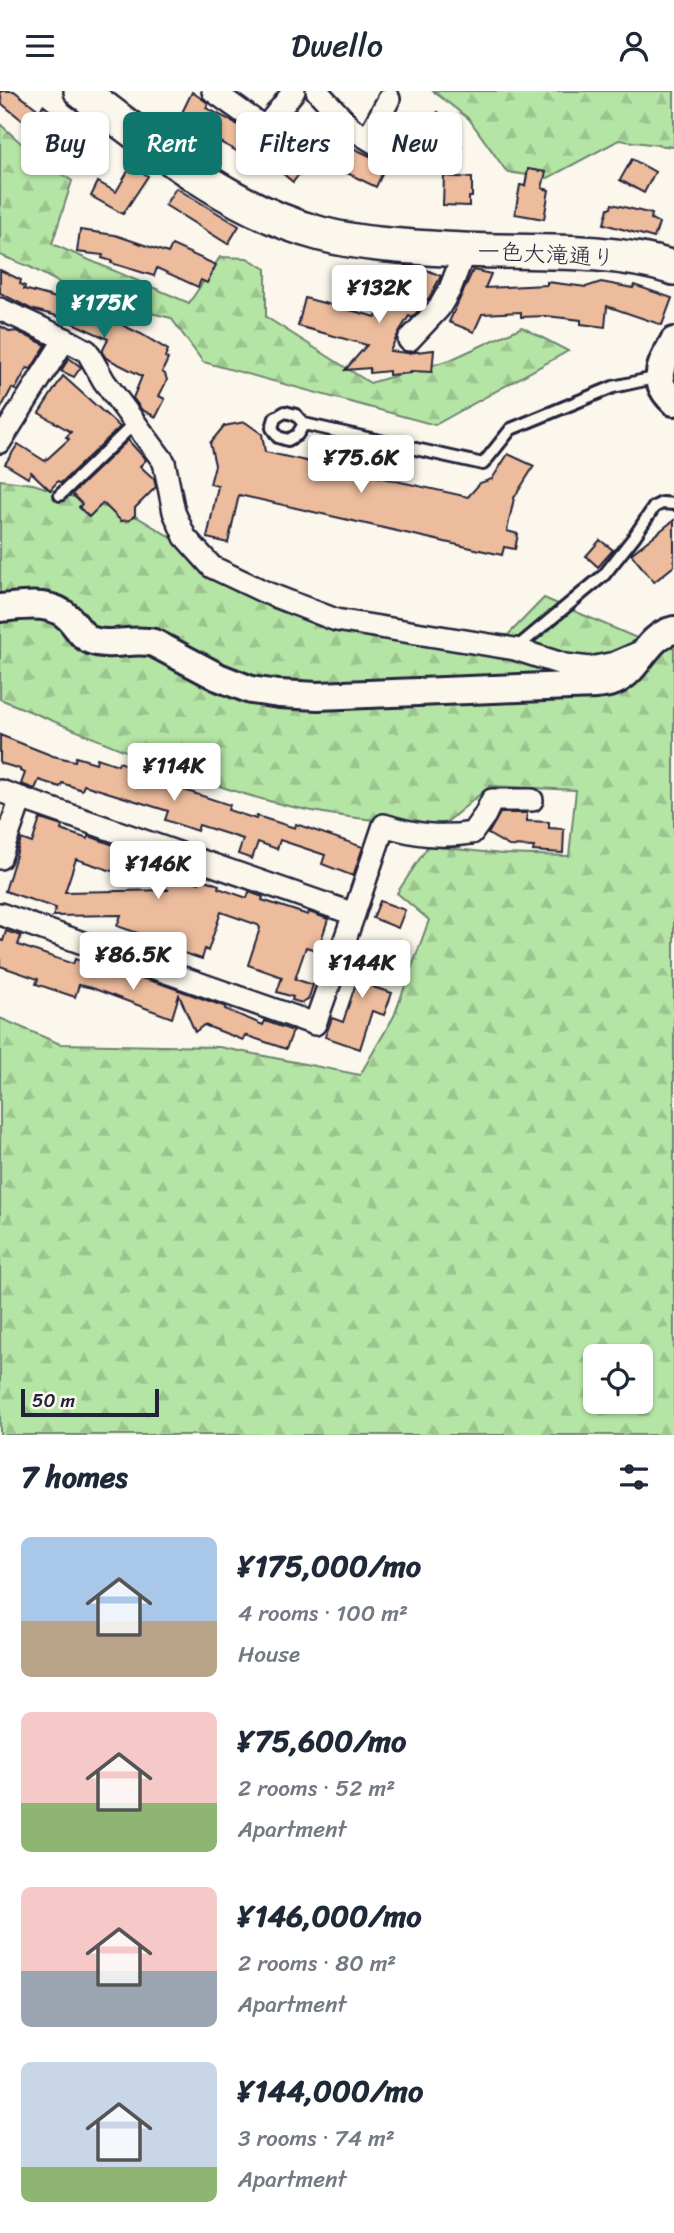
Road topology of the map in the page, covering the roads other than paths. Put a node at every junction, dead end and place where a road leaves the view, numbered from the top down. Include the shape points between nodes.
1 (80, 91) edge
2 (213, 91) edge
3 (293, 91) edge
4 (317, 91) edge
5 (389, 99) dead end
6 (465, 250) junction
7 (674, 268) edge
8 (0, 309) edge
9 (65, 339) junction
10 (410, 340) dead end
11 (674, 341) edge
12 (659, 377) junction
13 (674, 402) edge
14 (134, 424) junction
15 (304, 424) dead end
16 (0, 442) edge
17 (60, 495) dead end
18 (674, 504) edge
19 (0, 608) edge
20 (674, 630) edge
21 (514, 649) junction
22 (646, 650) junction
23 (0, 791) edge
24 (21, 798) junction
25 (532, 800) dead end
26 (0, 858) edge
27 (354, 913) junction
28 (0, 914) edge

1 - 6 main road, 一色大滝通り via 227,194 275,217 321,234 387,245
2 - 3 street via 265,128
4 - 5 street via 352,129 375,142
6 - 7 main road, 一色大滝通り via 573,253
6 - 10 street via 439,308
8 - 9 street
9 - 14 street via 87,351
9 - 16 street
11 - 12 street
12 - 13 street via 664,393
12 - 15 lane via 614,387 511,429 483,464
14 - 17 lane
14 - 21 street via 164,462 174,512 185,537 212,567 336,620
18 - 21 lane via 654,507 604,575
19 - 22 street via 41,605 57,609 93,641 153,643 218,677 251,690 279,694 596,685 626,675
20 - 22 street via 659,636
21 - 22 street via 590,668
23 - 24 street
24 - 26 street
24 - 27 street
25 - 27 street via 492,800 471,833 446,837 411,834 384,825
27 - 28 street via 314,1024

